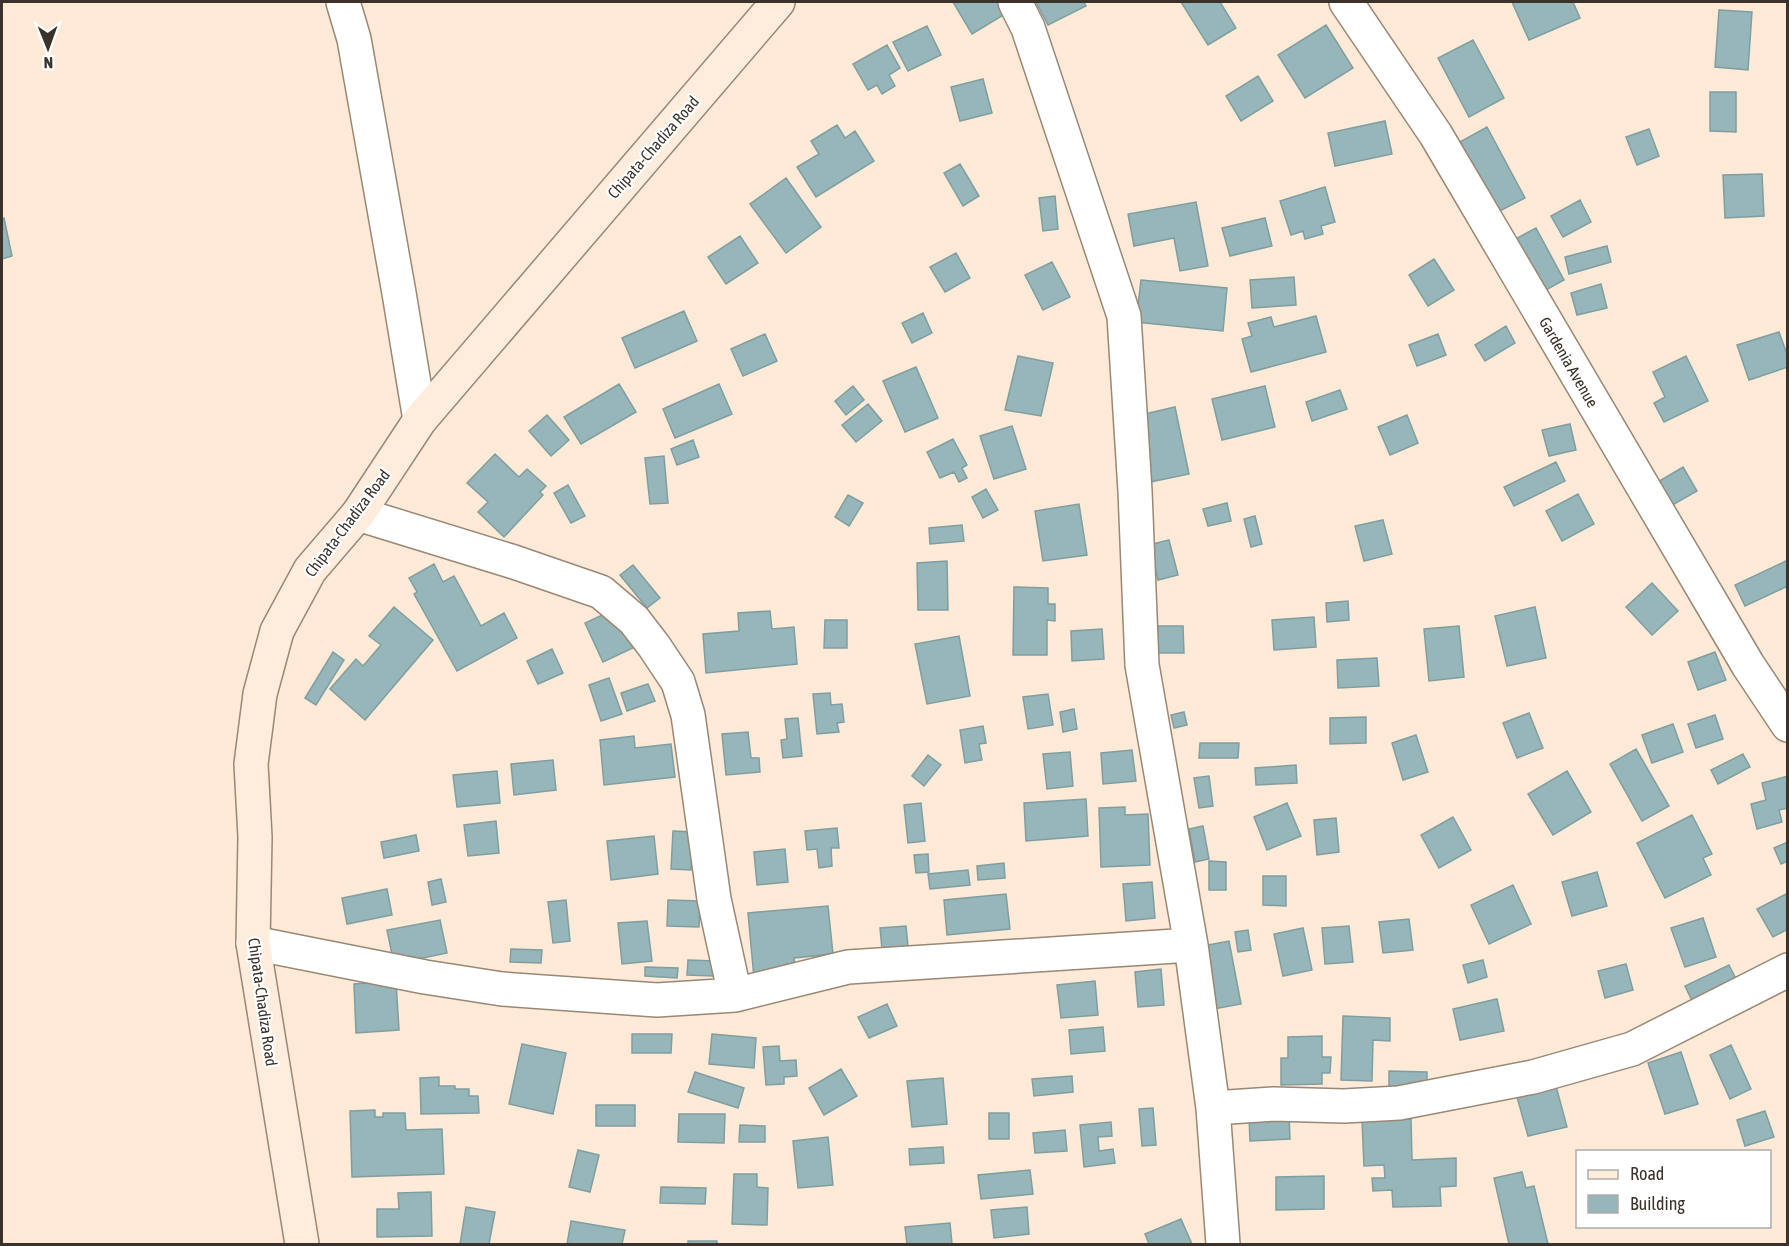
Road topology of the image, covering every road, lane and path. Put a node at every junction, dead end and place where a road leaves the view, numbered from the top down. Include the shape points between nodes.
1 (343, 2) edge
2 (778, 2) edge
3 (1015, 2) edge
4 (1346, 2) edge
5 (420, 420) junction
6 (358, 514) junction
7 (1788, 725) edge
8 (253, 943) junction
9 (1191, 945) junction
10 (1788, 970) edge
11 (735, 995) junction
12 (1213, 1108) junction
13 (302, 1245) edge
14 (1223, 1245) edge

1 - 5 street via 354,39
2 - 5 main road, Chipata-Chadiza Road
3 - 9 street via 1028,28 1124,315 1142,665
4 - 7 street, Gardenia Avenue via 1436,135 1748,665
5 - 6 main road, Chipata-Chadiza Road
6 - 8 main road, Chipata-Chadiza Road via 310,570 277,631 260,693 251,764 255,837
6 - 11 street via 601,592 634,620 678,682 688,715 714,899
8 - 11 street via 502,989 657,1000
8 - 13 main road, Chipata-Chadiza Road
9 - 11 street via 848,967
9 - 12 street
10 - 12 street via 1632,1049 1533,1077 1399,1103
12 - 14 street

